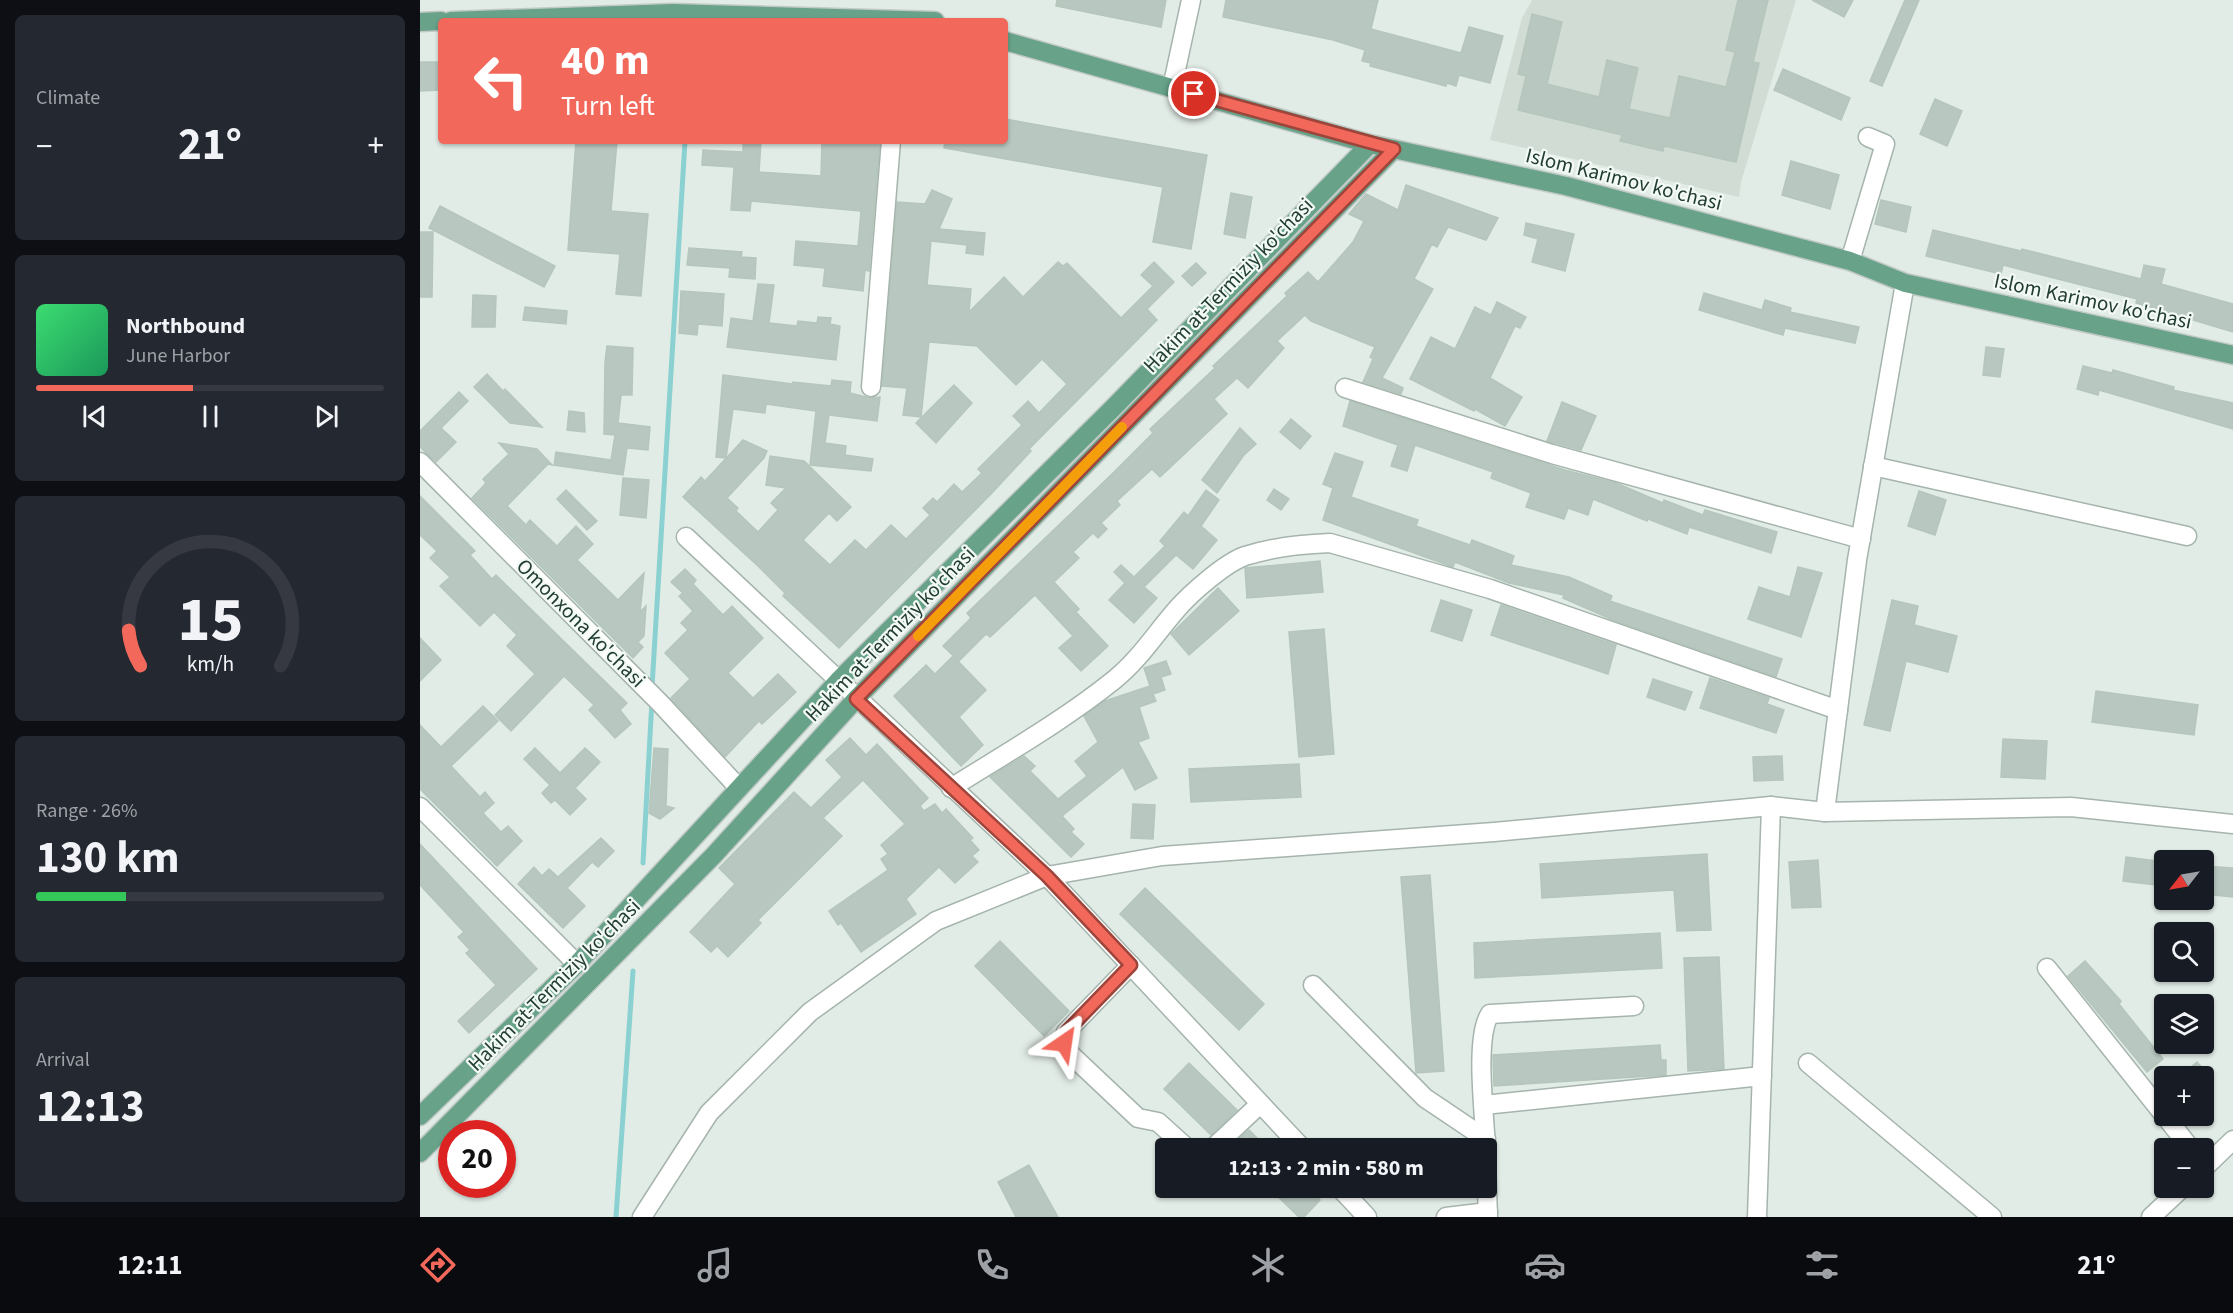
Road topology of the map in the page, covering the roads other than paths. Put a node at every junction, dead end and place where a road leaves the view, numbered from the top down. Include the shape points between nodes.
1 (1191, 0) edge
2 (673, 7) edge
3 (499, 18) edge
4 (866, 18) edge
5 (438, 21) edge
6 (420, 22) edge
7 (1008, 42) edge
8 (1172, 88) junction
9 (1868, 137) dead end
10 (891, 144) edge
11 (1370, 144) junction
12 (1394, 149) junction
13 (1850, 261) junction
14 (1905, 283) junction
15 (2233, 355) edge
16 (872, 387) dead end
17 (1345, 388) dead end
18 (420, 462) edge
19 (1873, 466) junction
20 (2187, 536) dead end
21 (686, 537) dead end
22 (1861, 538) junction
23 (838, 681) junction
24 (856, 699) junction
25 (1838, 710) junction
26 (738, 787) junction
27 (951, 788) junction
28 (1771, 806) junction
29 (420, 807) edge
30 (1825, 812) junction
31 (2233, 824) edge
32 (1047, 876) junction
33 (577, 964) junction
34 (1131, 965) junction
35 (2047, 968) dead end
36 (1313, 985) dead end
37 (1634, 1006) dead end
38 (1808, 1063) dead end
39 (1762, 1076) junction
40 (2154, 1102) edge
41 (1260, 1104) junction
42 (1484, 1105) junction
43 (420, 1116) edge
44 (2173, 1126) edge
45 (1176, 1138) edge
46 (1224, 1138) edge
47 (1292, 1138) edge
48 (1478, 1138) edge
49 (1486, 1138) edge
50 (2182, 1138) edge
51 (2233, 1140) edge
52 (420, 1152) edge
53 (2214, 1157) edge
54 (1349, 1198) edge
55 (1487, 1198) edge
56 (2171, 1198) edge
57 (1488, 1214) edge
58 (642, 1217) edge
59 (1367, 1217) edge
60 (1446, 1217) edge
61 (1757, 1217) edge
62 (1992, 1217) edge
63 (2151, 1217) edge

1 - 8 street
2 - 3 main road
2 - 4 main road
5 - 6 main road
7 - 8 main road, Islom Karimov ko'chasi
8 - 11 main road, Islom Karimov ko'chasi
9 - 13 street via 1885,144
10 - 16 street
11 - 12 main road, Islom Karimov ko'chasi
11 - 23 main road, Hakim at-Termiziy ko'chasi via 1114,407
12 - 13 main road, Islom Karimov ko'chasi via 1566,186
12 - 24 main road, Hakim at-Termiziy ko'chasi
13 - 14 main road, Islom Karimov ko'chasi
14 - 15 main road, Islom Karimov ko'chasi
14 - 19 street
17 - 22 street via 1552,454
18 - 26 street, Omonxona ko'chasi via 661,704
19 - 20 street
19 - 22 street
21 - 23 street
22 - 25 street
23 - 24 street
23 - 26 main road, Hakim at-Termiziy ko'chasi
24 - 27 street
24 - 52 main road, Hakim at-Termiziy ko'chasi via 714,855
25 - 27 street via 1490,589 1330,543 1316,544 1244,556 1178,608 1115,680
25 - 30 street
26 - 33 main road, Hakim at-Termiziy ko'chasi
27 - 32 street
28 - 30 street
28 - 32 street via 1494,832 1162,856
28 - 39 street
29 - 33 street
30 - 31 street via 2071,807
32 - 34 street
32 - 58 street via 936,921 810,1012 709,1113
33 - 43 main road, Hakim at-Termiziy ko'chasi
34 - 41 street
34 - 45 street via 1066,1032 1064,1043 1068,1052 1138,1118 1158,1122
35 - 40 street
36 - 48 street via 1425,1098
37 - 42 street via 1490,1014 1483,1026
38 - 62 street
39 - 42 street
39 - 61 street
41 - 46 street
41 - 47 street
42 - 49 street
44 - 50 street
51 - 53 street
54 - 59 street
55 - 57 street
56 - 63 street
57 - 60 street

